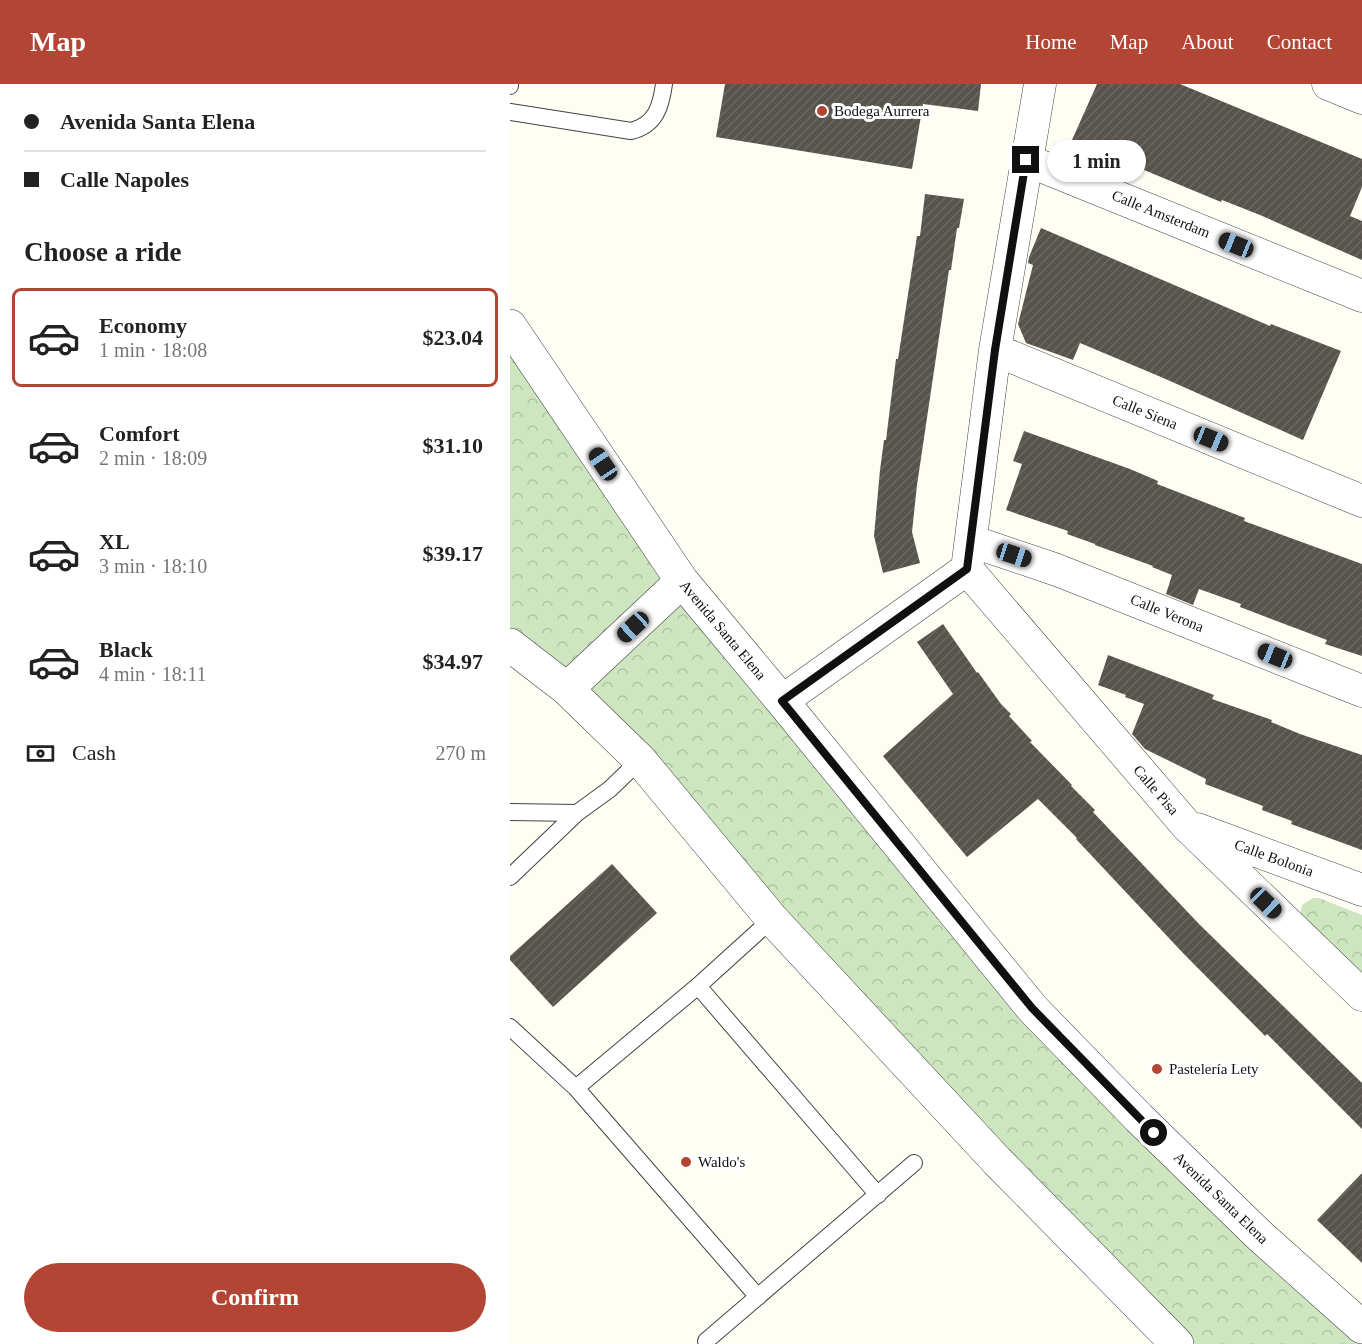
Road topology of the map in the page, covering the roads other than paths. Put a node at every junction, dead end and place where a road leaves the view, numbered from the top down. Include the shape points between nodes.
1 (664, 84) edge
2 (1040, 84) edge
3 (1328, 84) edge
4 (1362, 98) edge
5 (511, 113) edge
6 (1026, 160) junction
7 (1362, 296) edge
8 (510, 326) edge
9 (995, 350) junction
10 (1362, 501) edge
11 (969, 555) junction
12 (682, 581) junction
13 (510, 645) edge
14 (567, 689) junction
15 (1362, 691) edge
16 (782, 701) junction
17 (640, 760) junction
18 (510, 813) edge
19 (577, 813) junction
20 (1187, 826) junction
21 (510, 877) edge
22 (1362, 890) edge
23 (772, 919) junction
24 (698, 987) junction
25 (1362, 995) edge
26 (510, 1027) edge
27 (576, 1088) junction
28 (914, 1164) dead end
29 (878, 1195) junction
30 (758, 1297) junction
31 (1362, 1327) edge
32 (706, 1341) dead end
33 (1177, 1344) edge

1 - 5 lane via 659,111 644,126 631,131
2 - 6 street
3 - 4 street
6 - 7 street, Calle Amsterdam
6 - 9 street
8 - 12 street, Avenida Santa Elena
9 - 10 street, Calle Siena
9 - 11 street
11 - 15 street, Calle Verona via 1058,570
11 - 16 street
11 - 20 street, Calle Pisa
12 - 14 street
12 - 16 street, Avenida Santa Elena
13 - 14 street
14 - 17 street
16 - 31 street, Avenida Santa Elena via 1032,1008 1259,1235
17 - 19 lane
17 - 23 street
18 - 19 lane
19 - 21 lane
20 - 22 street, Calle Bolonia
20 - 25 street, Calle Pisa
23 - 24 lane
23 - 33 street via 997,1161
24 - 27 lane
24 - 29 lane
26 - 27 lane
27 - 30 lane
28 - 29 lane
29 - 30 lane
30 - 32 lane

